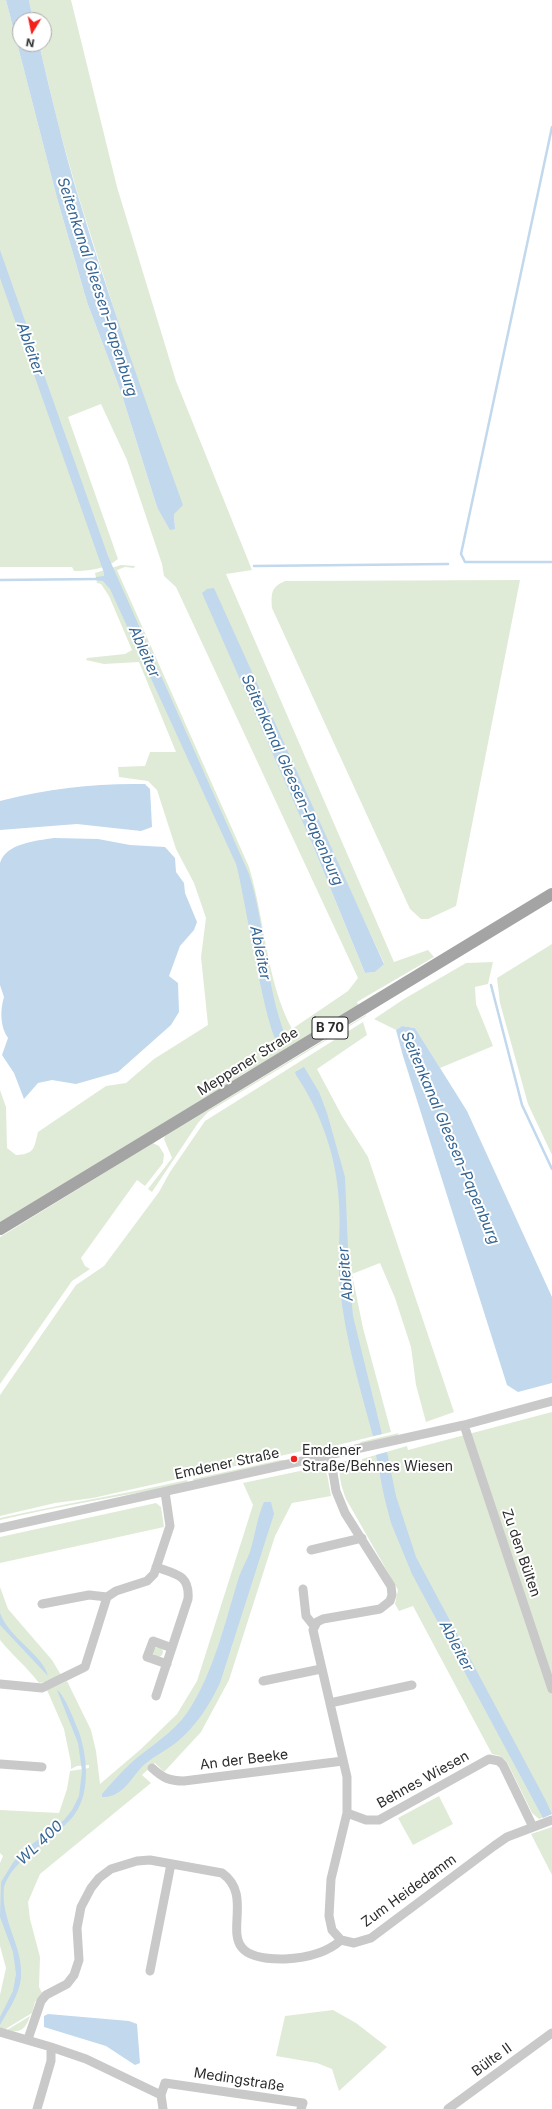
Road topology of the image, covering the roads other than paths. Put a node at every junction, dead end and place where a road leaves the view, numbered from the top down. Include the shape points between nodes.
1 (552, 894) edge
2 (0, 1229) edge
3 (552, 1401) edge
4 (464, 1425) junction
5 (330, 1455) junction
6 (165, 1492) junction
7 (0, 1528) edge
8 (362, 1538) junction
9 (312, 1550) dead end
10 (156, 1566) junction
11 (302, 1589) dead end
12 (107, 1597) junction
13 (42, 1604) dead end
14 (314, 1626) junction
15 (172, 1648) junction
16 (167, 1664) junction
17 (321, 1669) junction
18 (263, 1681) dead end
19 (0, 1684) edge
20 (412, 1685) dead end
21 (552, 1689) edge
22 (156, 1696) dead end
23 (330, 1703) junction
24 (343, 1761) junction
25 (0, 1764) edge
26 (42, 1767) dead end
27 (152, 1768) dead end
28 (347, 1813) junction
29 (552, 1820) edge
30 (534, 1827) junction
31 (171, 1864) junction
32 (341, 1940) junction
33 (150, 1971) dead end
34 (1, 2032) edge
35 (552, 2033) edge
36 (28, 2039) junction
37 (51, 2047) junction
38 (161, 2095) junction
39 (37, 2109) edge
40 (163, 2109) edge
41 (301, 2109) edge
42 (448, 2109) edge

1 - 2 main road, Meppener Straße / B 70
3 - 4 street, Emdener Straße
4 - 5 street, Emdener Straße
4 - 21 street, Zu den Bülten
5 - 6 street, Emdener Straße
5 - 8 street via 336,1491 345,1513
6 - 7 street, Emdener Straße
6 - 10 street via 170,1526
8 - 9 street
8 - 14 street via 391,1586 390,1601 380,1609 322,1619
10 - 12 street via 154,1574 147,1581 116,1591
10 - 15 street via 184,1578 189,1588 188,1599
11 - 14 street via 306,1616
12 - 13 street via 89,1595
12 - 19 street via 85,1666 42,1688
14 - 17 street via 313,1635
15 - 16 street
15 - 16 street via 153,1641 147,1657
16 - 22 street
17 - 18 street
17 - 23 street
20 - 23 street
23 - 24 street
24 - 27 street, An der Beeke via 184,1781 170,1781 161,1777
24 - 28 street via 347,1777
25 - 26 street
28 - 30 street, Behnes Wiesen via 366,1820 379,1820 489,1759 499,1761 503,1765
28 - 32 street via 331,1879 330,1923 332,1930
29 - 30 street, Zum Heidedamm
30 - 32 street, Zum Heidedamm via 507,1837 371,1938 354,1943
31 - 32 street via 214,1870 230,1878 237,1891 237,1937 244,1951 252,1955 261,1958 297,1958 334,1946
31 - 33 street
31 - 36 street via 150,1860 127,1863 99,1878 90,1888 78,1917 78,1967 67,1984 46,1995
34 - 36 street
35 - 42 street, Bülte II
36 - 37 street
37 - 38 street via 86,2059
37 - 39 street via 51,2061
38 - 40 street
38 - 41 street, Medingstraße via 165,2083 303,2104

